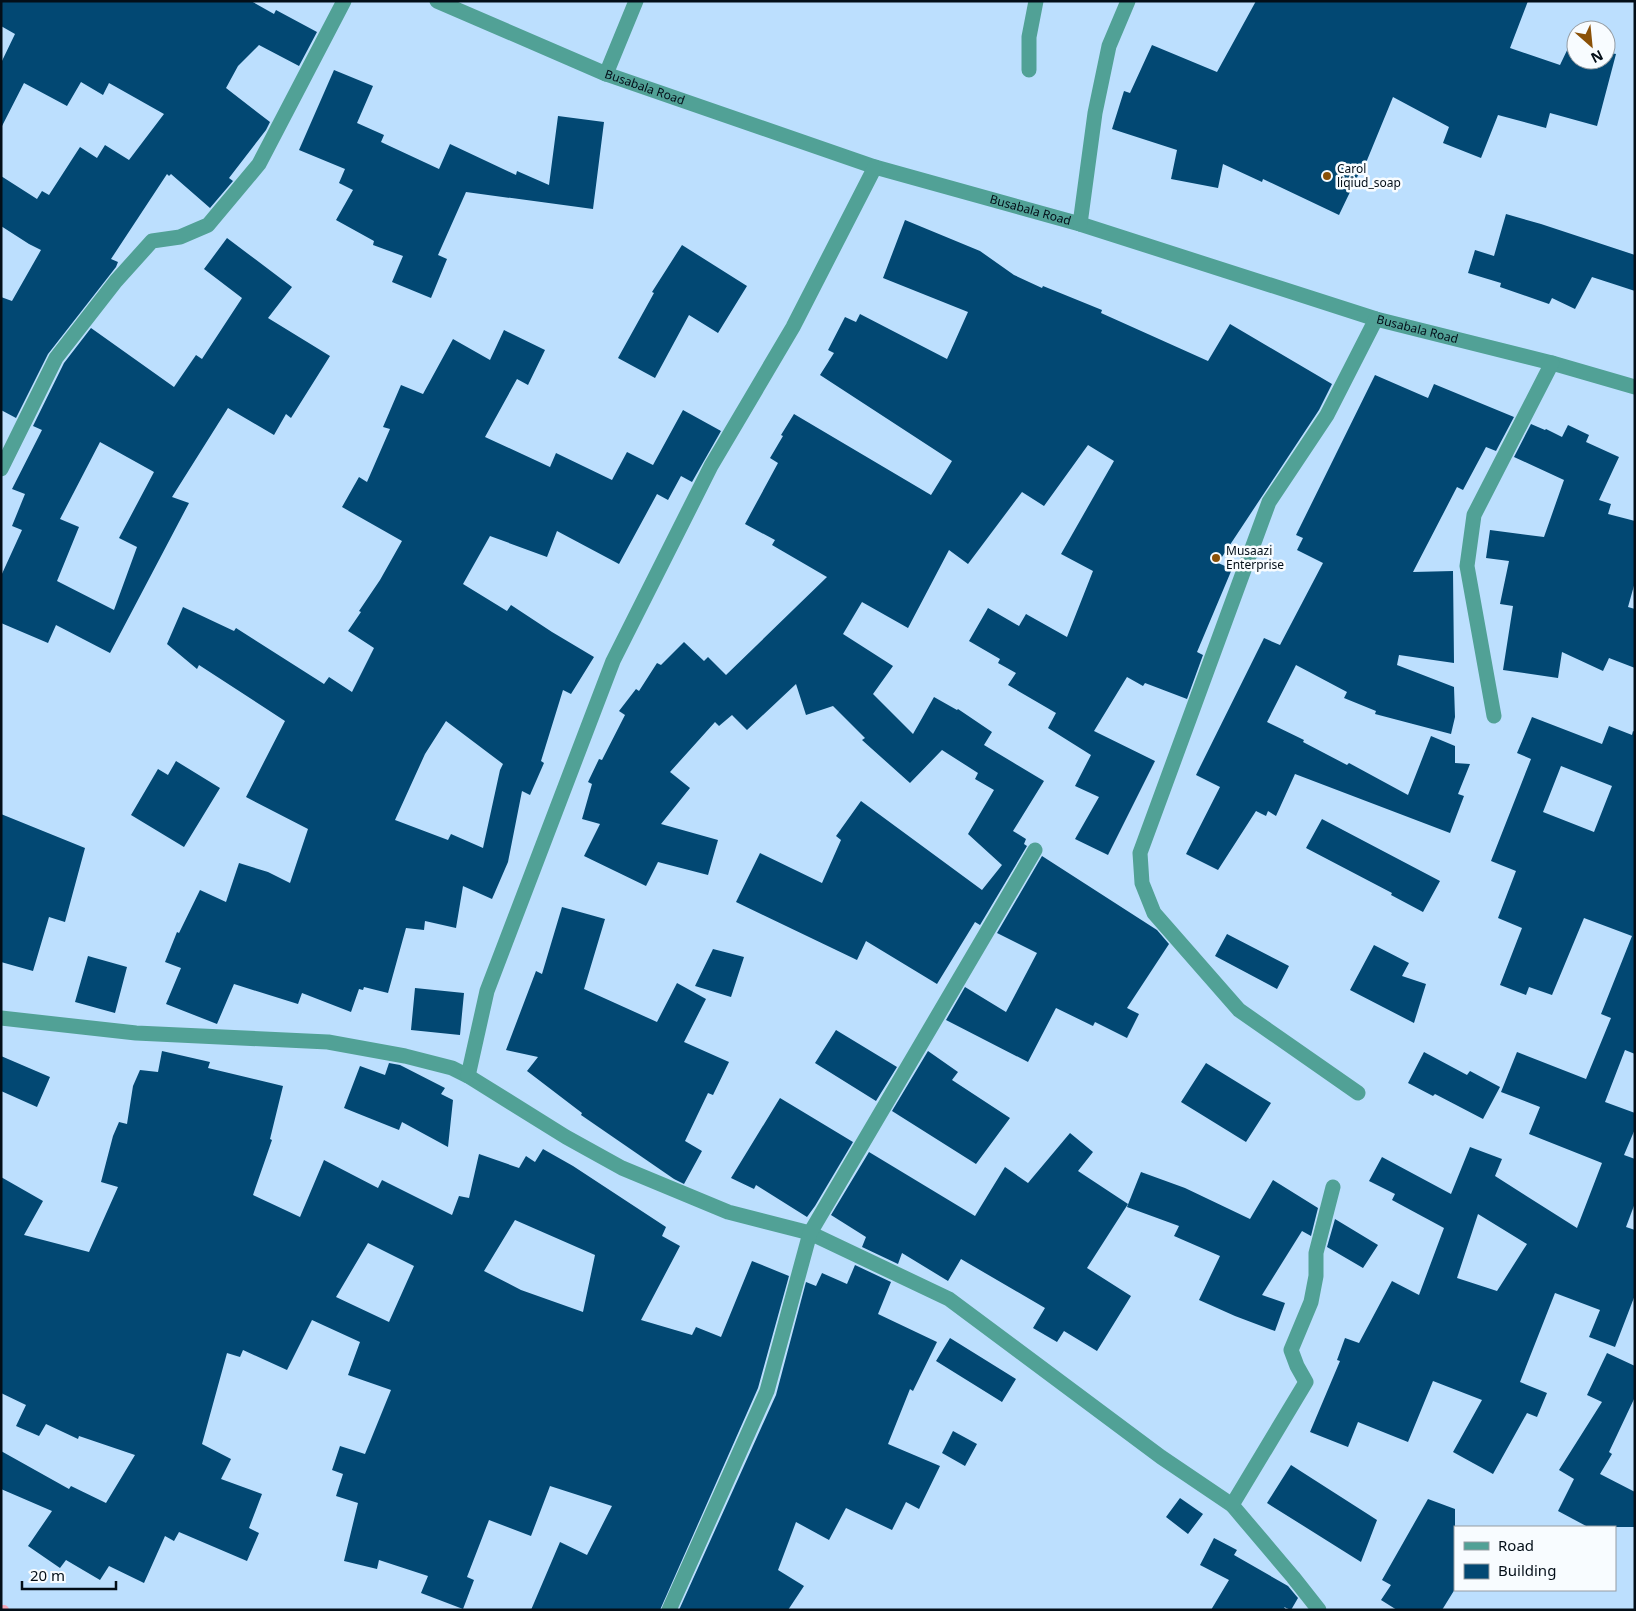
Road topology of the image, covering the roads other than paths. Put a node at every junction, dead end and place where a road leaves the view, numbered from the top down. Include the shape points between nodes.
1 (344, 1) edge
2 (437, 1) edge
3 (636, 1) edge
4 (1036, 1) edge
5 (1128, 1) edge
6 (1029, 70) dead end
7 (606, 74) junction
8 (875, 166) junction
9 (1080, 224) junction
10 (1376, 319) junction
11 (1552, 363) junction
12 (1635, 387) edge
13 (1, 469) edge
14 (1494, 716) dead end
15 (1035, 850) dead end
16 (1, 1018) edge
17 (468, 1076) junction
18 (1358, 1093) dead end
19 (1333, 1188) dead end
20 (810, 1233) junction
21 (1232, 1505) junction
22 (669, 1610) edge
23 (1319, 1610) edge

1 - 13 street via 259,164 208,225 180,237 152,241 116,281 56,358
2 - 7 street, Busabala Road
3 - 7 street
4 - 6 street via 1029,37
5 - 9 street via 1109,46 1095,113
7 - 8 street, Busabala Road
8 - 9 street, Busabala Road
8 - 17 street via 793,327 711,466 613,661 487,991
9 - 10 street, Busabala Road
10 - 11 street, Busabala Road
10 - 18 street via 1327,415 1268,502 1140,853 1142,883 1154,913 1239,1010
11 - 12 street, Busabala Road
11 - 14 street via 1474,515 1467,566
15 - 20 street
16 - 17 street via 136,1033 328,1042 452,1068
17 - 20 street via 622,1168 728,1212
19 - 21 street via 1316,1253 1311,1302 1291,1350 1306,1382
20 - 21 street via 949,1299 1161,1458
20 - 22 street via 767,1391
21 - 23 street

